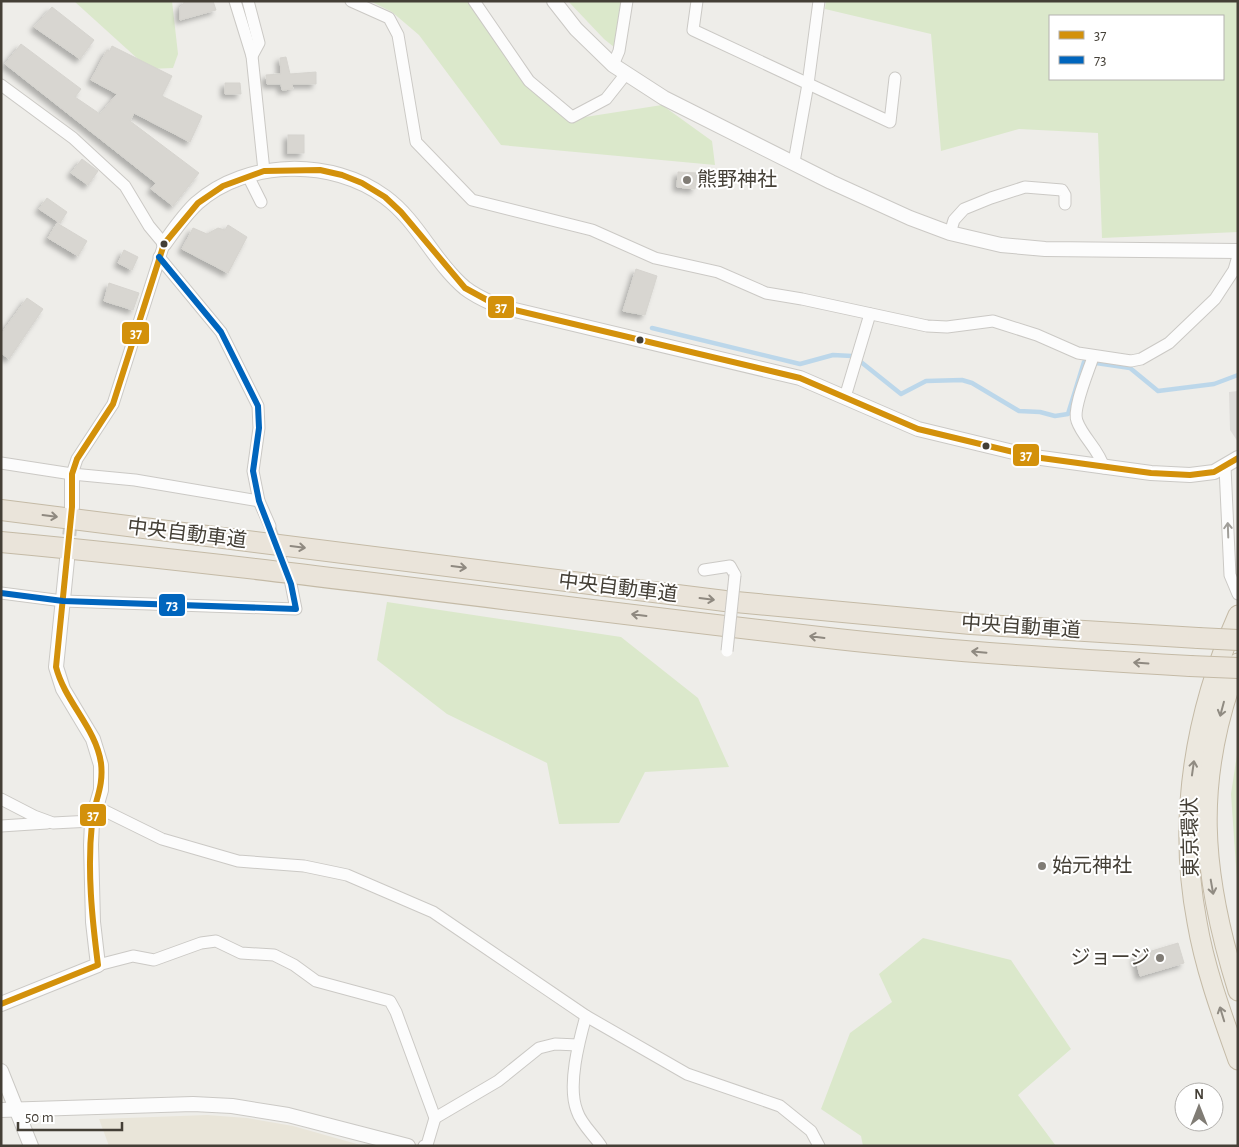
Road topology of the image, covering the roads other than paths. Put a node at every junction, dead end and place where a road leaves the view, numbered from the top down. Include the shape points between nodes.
1 (235, 1) edge
2 (248, 1) edge
3 (351, 1) edge
4 (474, 1) edge
5 (554, 1) edge
6 (627, 1) edge
7 (697, 1) edge
8 (819, 1) edge
9 (252, 56) junction
10 (613, 65) junction
11 (625, 74) junction
12 (895, 78) dead end
13 (808, 84) junction
14 (1, 85) edge
15 (794, 162) junction
16 (264, 171) junction
17 (248, 176) junction
18 (261, 202) dead end
19 (1065, 204) dead end
20 (950, 233) junction
21 (161, 251) junction
22 (1238, 251) edge
23 (1238, 256) edge
24 (870, 314) junction
25 (1093, 357) junction
26 (845, 397) junction
27 (1238, 458) edge
28 (1, 463) edge
29 (1224, 467) junction
30 (1104, 468) junction
31 (72, 474) junction
32 (259, 501) junction
33 (72, 507) tunnel mouth
34 (1, 510) edge
35 (270, 526) tunnel mouth
36 (1, 542) edge
37 (67, 560) tunnel mouth
38 (704, 570) dead end
39 (291, 584) tunnel mouth
40 (1, 593) edge
41 (1238, 594) edge
42 (63, 601) junction
43 (1238, 615) edge
44 (1238, 640) edge
45 (727, 651) dead end
46 (1238, 663) edge
47 (1238, 668) edge
48 (1, 798) edge
49 (97, 807) junction
50 (92, 821) junction
51 (52, 823) junction
52 (1, 826) edge
53 (1233, 960) edge
54 (98, 965) junction
55 (1212, 979) junction
56 (1237, 985) edge
57 (1, 1004) edge
58 (586, 1016) junction
59 (578, 1045) junction
60 (1238, 1060) edge
61 (1, 1071) edge
62 (1, 1110) edge
63 (16, 1110) junction
64 (435, 1118) junction
65 (31, 1146) edge
66 (408, 1146) edge
67 (424, 1146) edge
68 (601, 1146) edge
69 (819, 1146) edge

1 - 9 street
2 - 9 street via 259,43
3 - 24 street via 389,18 398,35 416,142 472,200 592,230 655,258 718,272 766,294
4 - 11 street via 529,81 572,117 606,99
5 - 10 street via 576,29
6 - 10 street via 619,51
7 - 13 street via 693,30
8 - 13 street
9 - 16 street
10 - 11 street
11 - 15 street via 708,122
12 - 13 street via 890,122
13 - 15 street
14 - 21 street via 72,138 125,186
15 - 20 street via 910,218
16 - 17 street
16 - 26 street via 320,170 362,183 401,212 465,288 498,306 800,378
17 - 18 street
17 - 21 street via 223,186 198,202
19 - 20 street via 1062,190 1025,187 964,208 954,220
20 - 22 street via 1001,245 1046,249
21 - 31 street via 113,404 77,459
21 - 32 street via 222,332 258,406 259,428 253,470
23 - 25 street via 1234,270 1215,299 1169,343 1131,361
24 - 25 street via 947,327 993,320
24 - 26 street
25 - 30 street via 1076,411 1076,421 1101,456
26 - 30 street via 918,429 1034,457
27 - 29 street
28 - 31 street
29 - 30 street via 1210,473 1190,475
41 -> 29 street via 1230,575
31 - 32 street via 135,480
31 - 33 street
32 - 35 street
34 -> 44 highway, 中央自動車道, bridge via 725,601 971,624
47 -> 36 highway, 中央自動車道, bridge via 1004,654 839,639
37 - 42 street
38 - 45 street, bridge via 730,566 735,576
39 - 42 street via 296,609
40 - 42 street
42 - 49 street via 56,667 63,689 99,753 101,790
55 -> 43 highway, 東京環状 via 1199,934 1192,884 1190,792 1206,703
46 -> 53 highway, 東京環状 via 1223,704 1216,736 1207,810 1208,864 1218,918
48 - 51 street
49 - 50 street
49 - 58 street via 162,839 238,861 304,866 347,875 385,890 433,912
50 - 51 street
50 - 54 street via 92,897
51 - 52 street
53 - 55 highway
53 - 56 highway, 東京環状
54 - 57 street
54 - 64 street via 133,956 154,960 216,941 241,953 274,955 316,981 390,1001
55 - 56 highway
60 -> 55 highway, 東京環状
58 - 59 street
58 - 69 street via 687,1074 780,1106 811,1131
59 - 64 street via 555,1044 539,1048 498,1081
59 - 68 street via 574,1094 577,1111
61 - 63 street
62 - 63 street
63 - 65 street
63 - 66 street via 222,1105 288,1115
64 - 67 street

